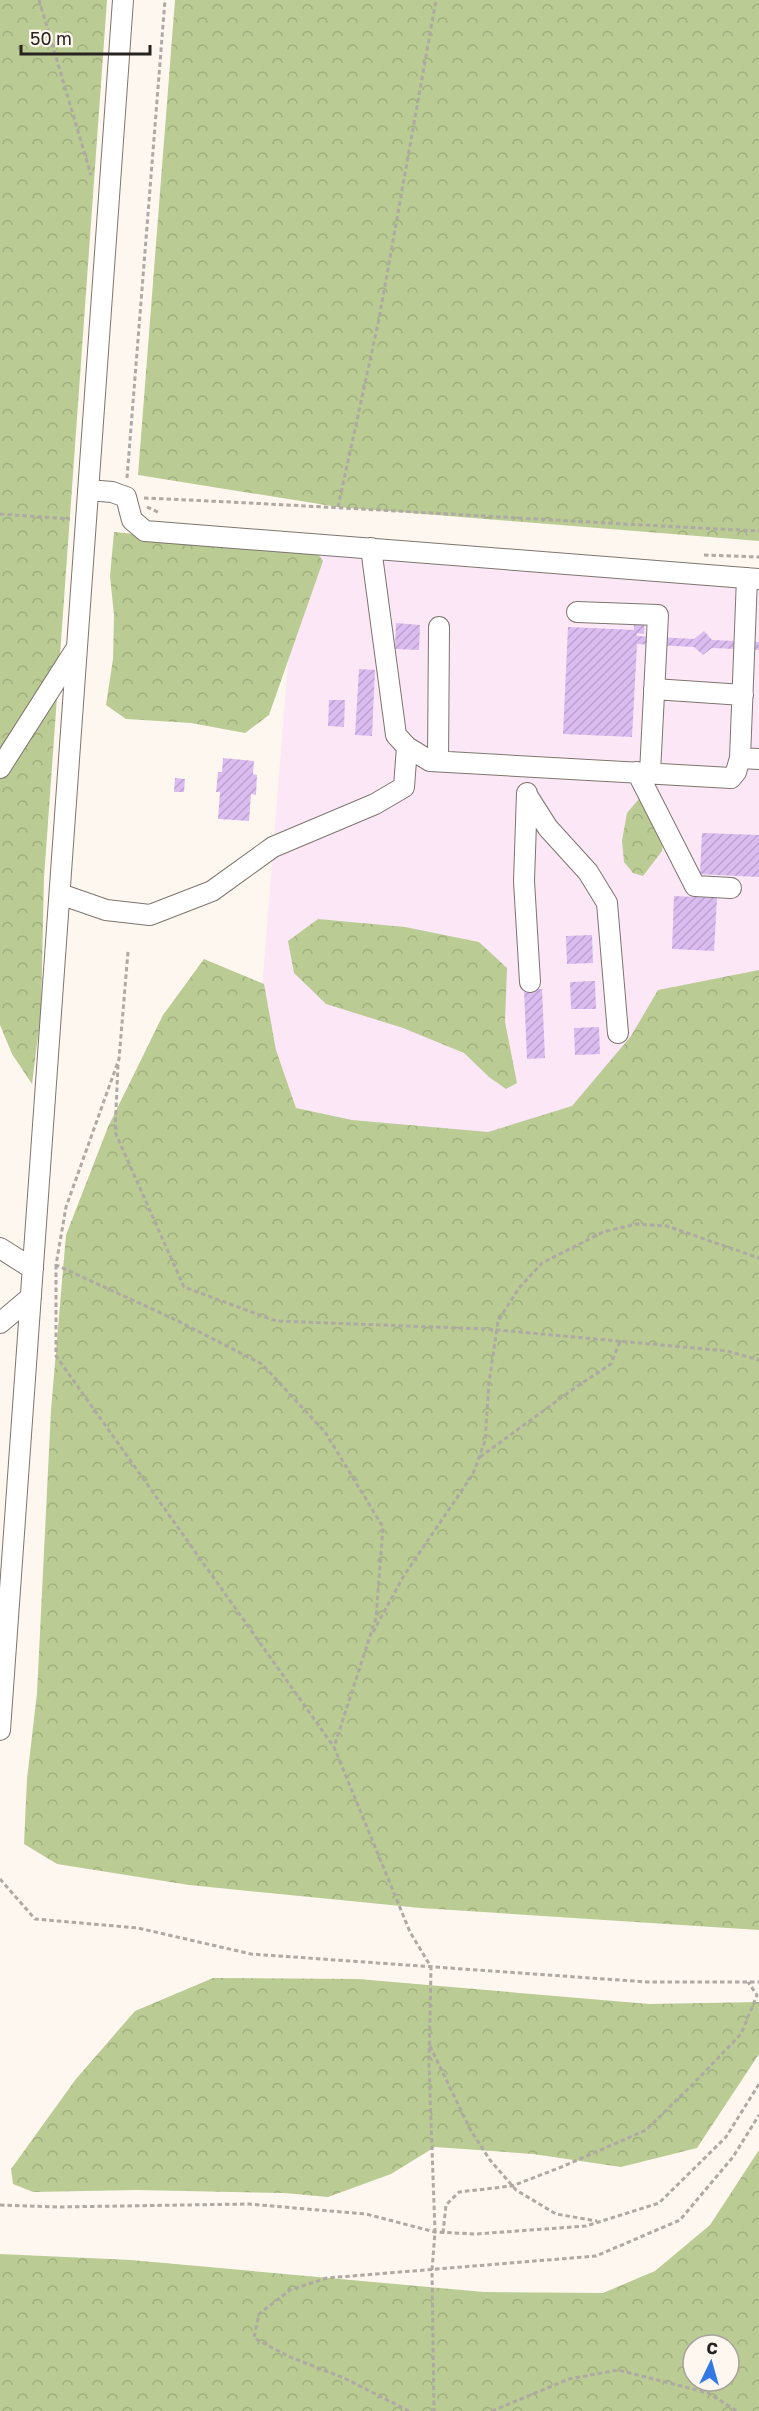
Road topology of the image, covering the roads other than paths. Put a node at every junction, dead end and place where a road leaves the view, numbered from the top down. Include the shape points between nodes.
1 (123, 0) edge
2 (88, 490) junction
3 (371, 548) junction
4 (753, 579) edge
5 (577, 612) dead end
6 (439, 627) dead end
7 (77, 647) junction
8 (654, 689) junction
9 (742, 695) junction
10 (407, 747) junction
11 (749, 759) edge
12 (438, 761) junction
13 (528, 766) junction
14 (0, 768) edge
15 (643, 773) junction
16 (527, 795) junction
17 (731, 888) dead end
18 (60, 894) junction
19 (530, 982) dead end
20 (618, 1033) dead end
21 (0, 1248) edge
22 (33, 1269) junction
23 (31, 1297) junction
24 (0, 1323) edge
25 (0, 1730) edge

1 - 2 street
2 - 3 street via 126,497 132,520 145,531
2 - 7 street
3 - 4 street
3 - 10 street via 396,735
4 - 9 street
5 - 8 street via 658,615
6 - 12 street
7 - 14 street
7 - 18 street
8 - 9 street
8 - 15 street
9 - 11 street
10 - 12 street
10 - 18 street via 404,787 375,804 273,847 212,891 150,915 106,910
11 - 15 street via 731,778
12 - 13 street
13 - 15 street
13 - 16 street
15 - 17 street via 695,886
16 - 19 street via 524,881
16 - 20 street via 548,828 588,872 607,903
18 - 22 street
21 - 22 street
22 - 23 street
23 - 24 street
23 - 25 street

